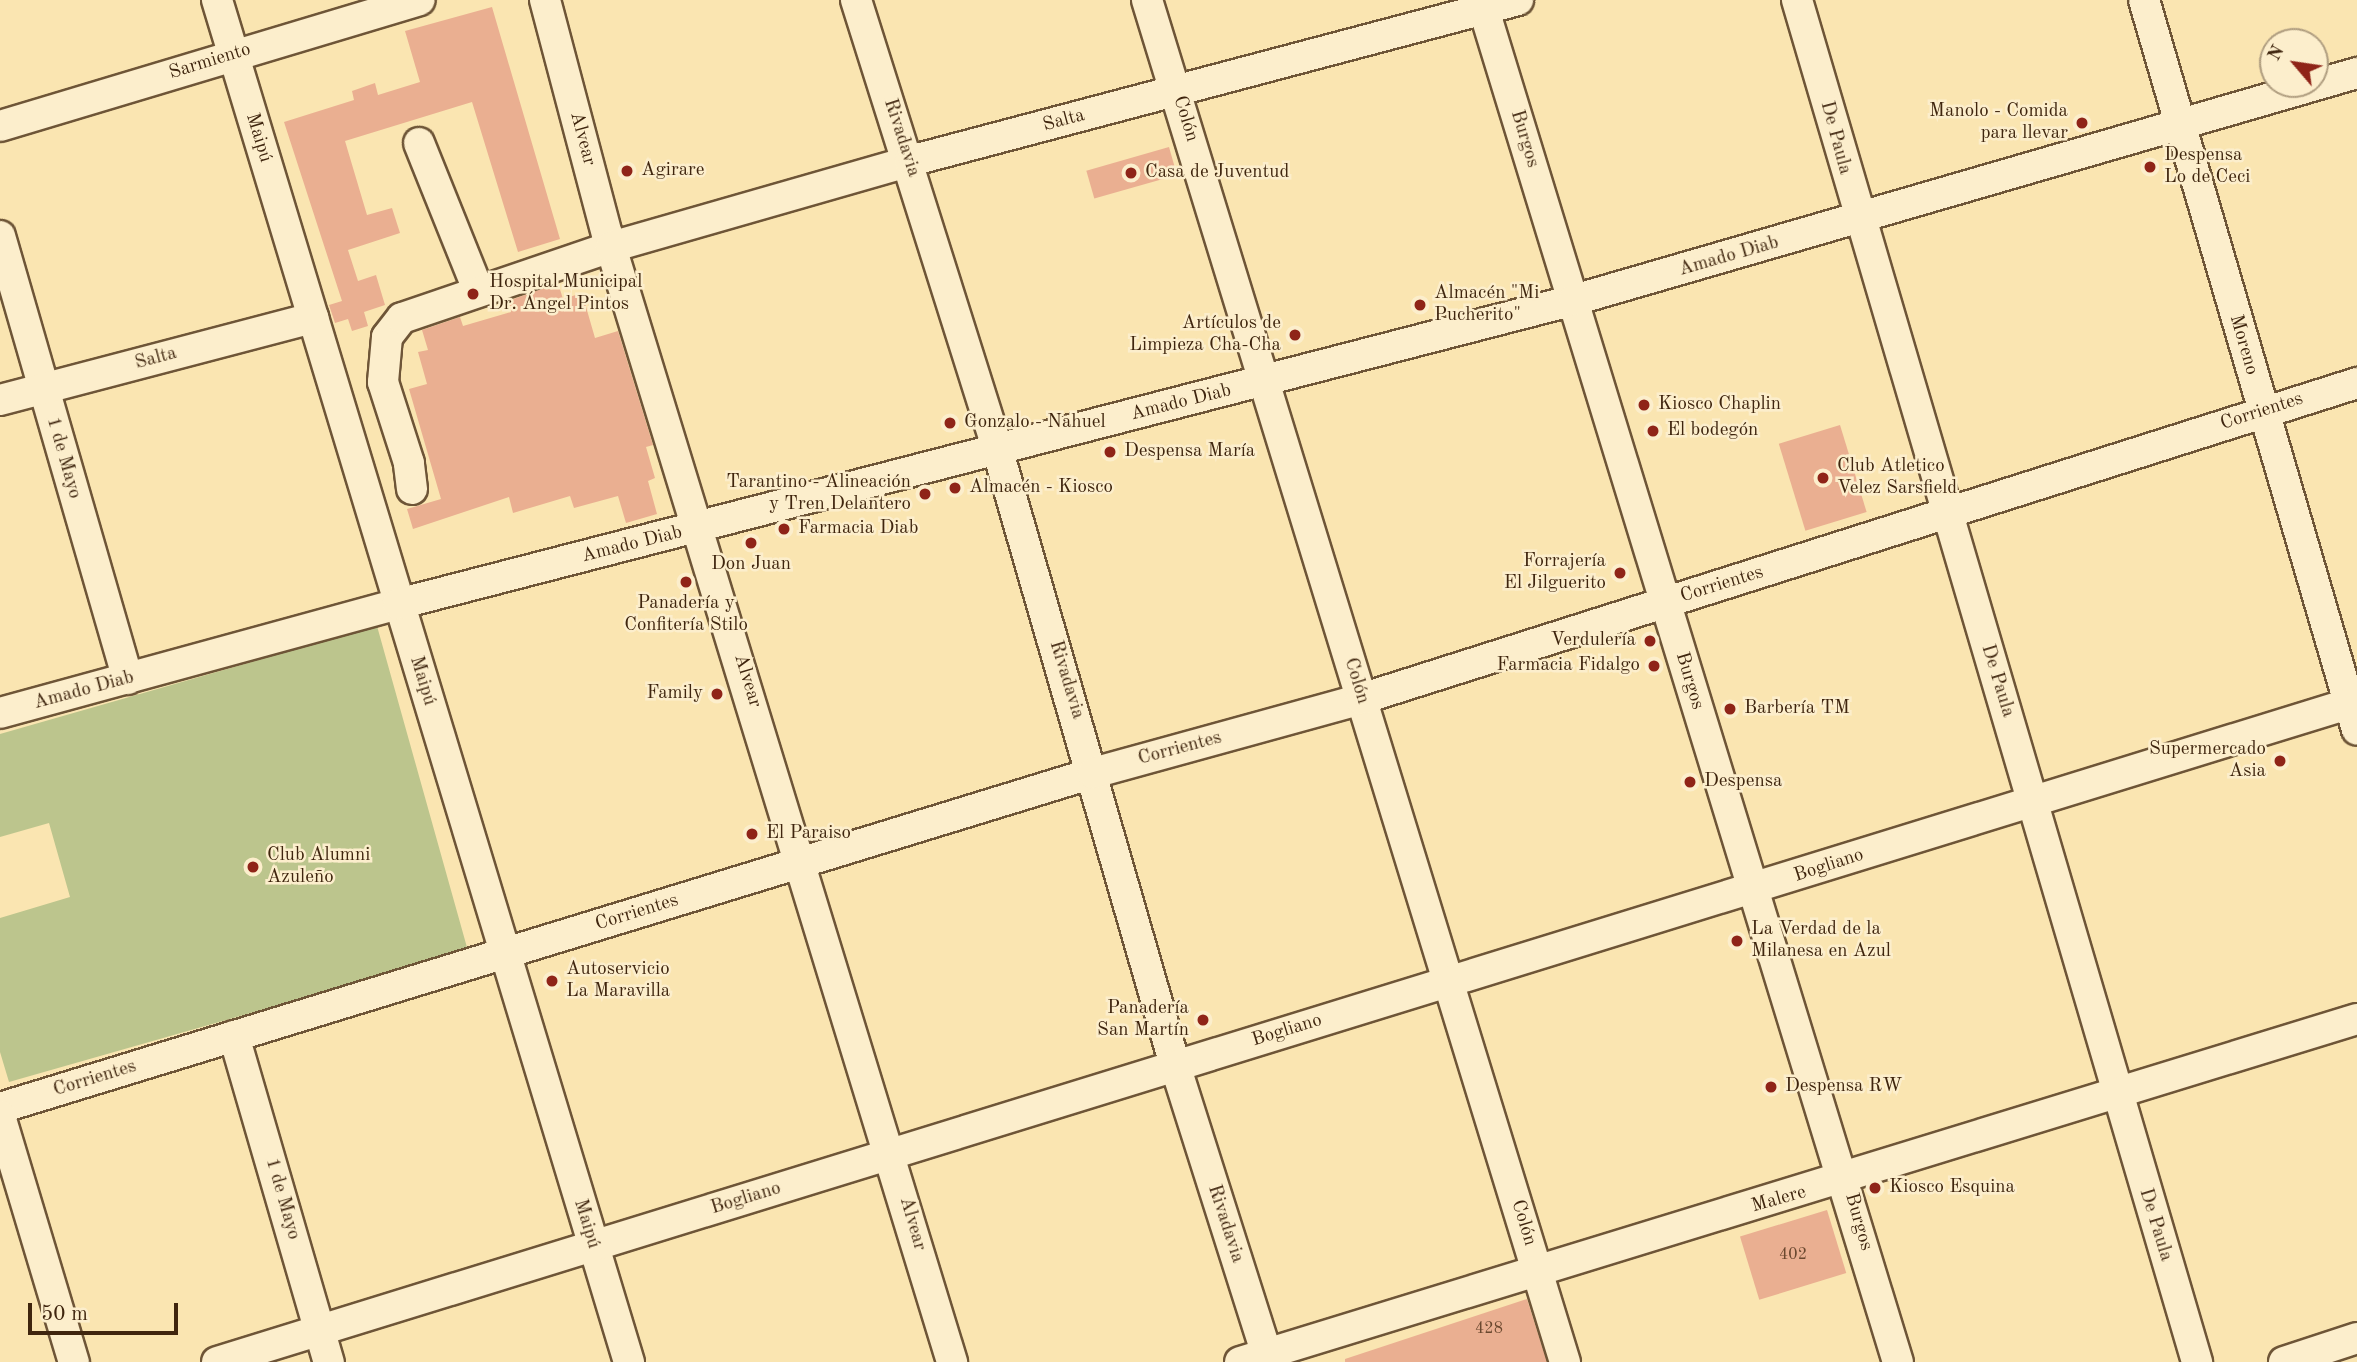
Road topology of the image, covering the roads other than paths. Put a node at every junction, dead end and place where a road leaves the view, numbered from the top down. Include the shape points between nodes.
1 (217, 0) edge
2 (420, 0) edge
3 (545, 0) edge
4 (856, 0) edge
5 (1147, 0) edge
6 (1518, 0) edge
7 (1797, 0) edge
8 (2144, 0) edge
9 (1482, 5) edge
10 (233, 55) junction
11 (2357, 73) edge
12 (1176, 91) junction
13 (0, 126) edge
14 (2181, 128) junction
15 (419, 144) dead end
16 (909, 161) junction
17 (1857, 221) junction
18 (0, 236) edge
19 (611, 247) junction
20 (478, 290) junction
21 (1574, 300) junction
22 (313, 318) junction
23 (1263, 383) junction
24 (2357, 383) edge
25 (42, 389) junction
26 (0, 400) edge
27 (2262, 412) junction
28 (996, 448) junction
29 (412, 489) dead end
30 (1948, 514) junction
31 (700, 528) junction
32 (1666, 602) junction
33 (398, 604) junction
34 (128, 679) junction
35 (1361, 699) junction
36 (2355, 712) edge
37 (0, 713) edge
38 (1093, 773) junction
39 (2033, 802) junction
40 (802, 861) junction
41 (1753, 890) junction
42 (503, 954) junction
43 (1449, 981) junction
44 (2357, 1019) edge
45 (234, 1037) junction
46 (1174, 1065) junction
47 (2115, 1096) junction
48 (0, 1108) edge
49 (0, 1116) edge
50 (891, 1154) junction
51 (1846, 1180) junction
52 (593, 1247) junction
53 (1537, 1271) junction
54 (320, 1331) junction
55 (2357, 1338) edge
56 (1259, 1359) edge
57 (74, 1362) edge
58 (217, 1362) edge
59 (329, 1362) edge
60 (629, 1362) edge
61 (952, 1362) edge
62 (1565, 1362) edge
63 (1898, 1362) edge
64 (2197, 1362) edge
65 (2284, 1362) edge

1 - 10 street, Maipú
2 - 10 street, Sarmiento
3 - 19 street, Alvear
4 - 16 street, Rivadavia
5 - 12 street, Colón
6 - 9 street, Salta
7 - 17 street, De Paula
8 - 14 street, Moreno
9 - 12 street, Salta
9 - 21 street, Burgos
10 - 13 street, Sarmiento
10 - 22 street, Maipú
11 - 14 street, Amado Diab
12 - 16 street, Salta
12 - 23 street, Colón
14 - 17 street, Amado Diab
14 - 27 street, Moreno
15 - 20 street
16 - 19 street, Salta
16 - 28 street, Rivadavia
17 - 21 street, Amado Diab
17 - 30 street, De Paula
18 - 25 street, 1 de Mayo
19 - 20 street, Salta
19 - 31 street, Alvear
20 - 29 street, Salta via 402,318 387,337 383,382 409,463
21 - 23 street, Amado Diab
21 - 32 street, Burgos
22 - 25 street, Salta
22 - 33 street, Maipú
23 - 28 street, Amado Diab
23 - 35 street, Colón
24 - 27 street, Corrientes
25 - 26 street, Salta
25 - 34 street, 1 de Mayo
27 - 30 street, Corrientes
27 - 36 street, Moreno
28 - 31 street, Amado Diab
28 - 38 street, Rivadavia
30 - 32 street, Corrientes
30 - 39 street, De Paula
31 - 33 street, Amado Diab
31 - 40 street, Alvear
32 - 35 street, Corrientes
32 - 41 street, Burgos
33 - 34 street, Amado Diab
33 - 42 street, Maipú
34 - 37 street, Amado Diab
35 - 38 street, Corrientes
35 - 43 street, Colón
36 - 39 street, Bogliano
38 - 40 street, Corrientes
38 - 46 street, Rivadavia
39 - 41 street, Bogliano
39 - 47 street, De Paula
40 - 42 street, Corrientes
40 - 50 street, Alvear
41 - 43 street, Bogliano
41 - 51 street, Burgos
42 - 45 street, Corrientes
42 - 52 street, Maipú
43 - 46 street, Bogliano
43 - 53 street, Colón
44 - 47 street, Malere
45 - 48 street, Corrientes
45 - 54 street, 1 de Mayo
46 - 50 street, Bogliano
46 - 56 street, Rivadavia
47 - 51 street, Malere
47 - 64 street, De Paula
49 - 57 street
50 - 52 street, Bogliano
50 - 61 street, Alvear
51 - 53 street, Malere
51 - 63 street, Burgos
52 - 54 street, Bogliano
52 - 60 street, Maipú
53 - 56 street, Malere
53 - 62 street, Colón
54 - 58 street, Bogliano
54 - 59 street, 1 de Mayo
55 - 65 street

